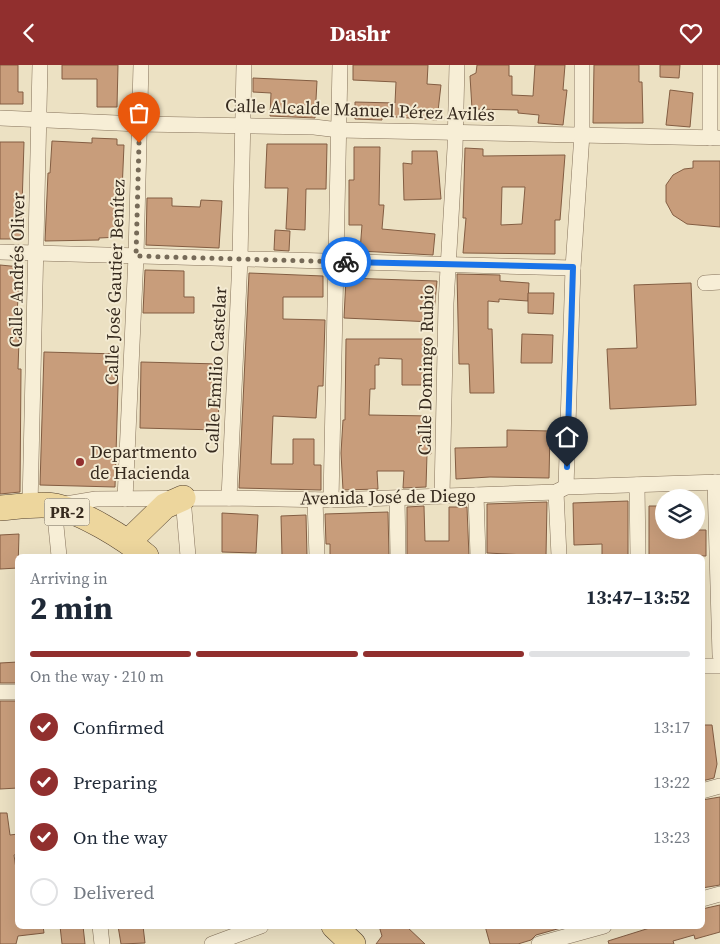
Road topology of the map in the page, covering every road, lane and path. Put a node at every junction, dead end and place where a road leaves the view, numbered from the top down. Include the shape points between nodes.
1 (40, 65) edge
2 (141, 65) edge
3 (244, 65) edge
4 (340, 65) edge
5 (457, 65) edge
6 (582, 65) edge
7 (710, 65) edge
8 (0, 118) edge
9 (40, 119) junction
10 (140, 124) junction
11 (243, 125) junction
12 (339, 130) junction
13 (456, 131) junction
14 (582, 134) junction
15 (715, 138) edge
16 (0, 251) edge
17 (36, 253) junction
18 (136, 256) junction
19 (240, 259) junction
20 (335, 261) junction
21 (448, 265) junction
22 (573, 267) junction
23 (720, 282) edge
24 (705, 283) dead end
25 (718, 482) edge
26 (637, 485) junction
27 (561, 490) junction
28 (476, 495) junction
29 (442, 496) junction
30 (183, 498) junction
31 (229, 498) junction
32 (397, 498) junction
33 (125, 499) junction
34 (315, 500) junction
35 (330, 500) junction
36 (42, 506) junction
37 (0, 508) edge
38 (138, 549) edge
39 (58, 554) edge
40 (188, 554) edge
41 (317, 554) edge
42 (398, 554) edge
43 (478, 554) edge
44 (559, 554) edge
45 (638, 554) edge
46 (720, 655) edge
47 (705, 666) edge
48 (720, 666) edge
49 (15, 692) edge
50 (0, 693) edge
51 (720, 786) edge
52 (705, 790) edge
53 (720, 894) edge
54 (705, 898) edge
55 (100, 929) edge
56 (254, 929) edge
57 (337, 929) edge
58 (593, 929) edge
59 (102, 944) edge
60 (212, 944) edge
61 (352, 944) edge
62 (539, 944) edge

1 - 9 street, Calle Andrés Oliver
2 - 10 street, Calle José Gautier Benítez
3 - 11 street, Calle Emilio Castelar
4 - 12 street
5 - 13 street, Calle Domingo Rubio
6 - 14 street
7 - 15 street
8 - 9 street, Calle Alcalde Manuel Pérez Avilés
9 - 10 street, Calle Alcalde Manuel Pérez Avilés
9 - 17 street, Calle Andrés Oliver
10 - 11 street, Calle Alcalde Manuel Pérez Avilés
10 - 18 street, Calle José Gautier Benítez
11 - 12 street, Calle Alcalde Manuel Pérez Avilés
11 - 19 street, Calle Emilio Castelar
12 - 13 street, Calle Alcalde Manuel Pérez Avilés
12 - 20 street
13 - 14 street, Calle Alcalde Manuel Pérez Avilés
13 - 21 street, Calle Domingo Rubio
14 - 15 street, Calle Alcalde Manuel Pérez Avilés
14 - 22 street
16 - 17 street
17 - 18 street
17 - 36 street, Calle Andrés Oliver
18 - 19 street
18 - 33 street, Calle José Gautier Benítez
19 - 20 street
19 - 31 street, Calle Emilio Castelar
20 - 21 street
20 - 35 street
21 - 22 street
21 - 29 street, Calle Domingo Rubio
22 - 27 street
23 - 24 street
25 - 26 street, Avenida José de Diego
25 - 46 street
26 - 27 street, Avenida José de Diego
26 - 45 street
27 - 28 street, Avenida José de Diego
27 - 44 street
28 - 29 street, Avenida José de Diego
28 - 43 street
29 - 32 street, Avenida José de Diego
30 - 31 street, Avenida José de Diego
30 - 33 street, Avenida José de Diego
30 - 38 main road via 165,506
30 - 40 street
31 - 34 street, Avenida José de Diego
32 - 35 street, Avenida José de Diego
32 - 42 street
33 - 36 street, Avenida José de Diego
34 - 35 street, Avenida José de Diego
34 - 41 street
36 - 37 main road, Avenida José de Diego / PR-2
36 - 38 main road, Avenida José de Diego / PR-2 via 97,524
36 - 39 street, Calle Andrés Oliver
47 - 48 street
49 - 50 street
51 - 52 street
53 - 54 street
55 - 59 street
56 - 60 street
57 - 61 main road
58 - 62 street

